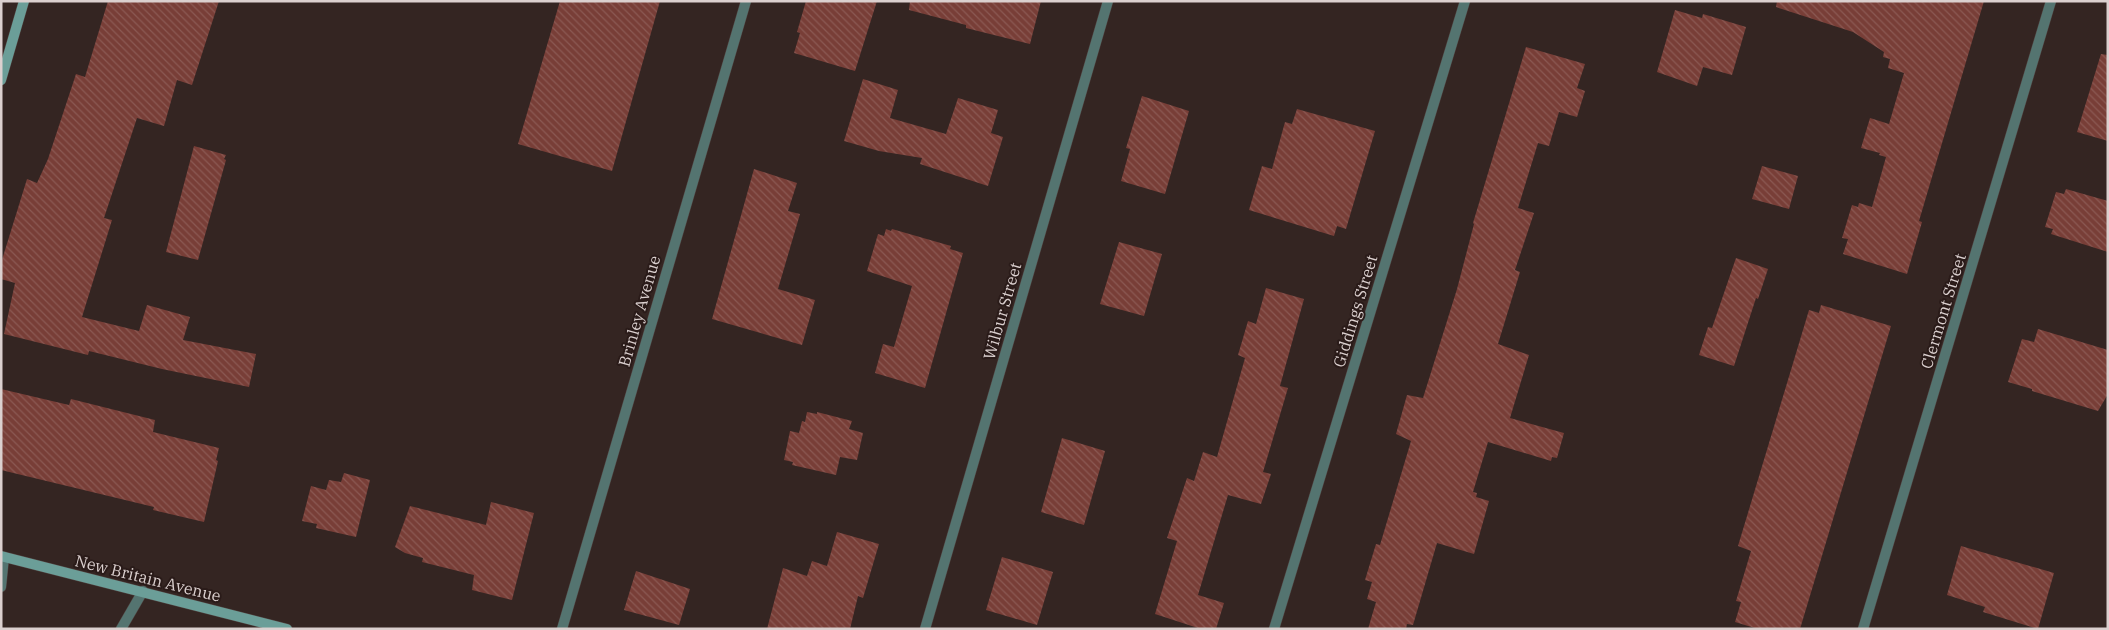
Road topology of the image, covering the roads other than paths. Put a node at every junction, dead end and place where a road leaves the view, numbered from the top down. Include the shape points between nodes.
1 (24, 1) edge
2 (746, 1) edge
3 (1108, 1) edge
4 (1465, 1) edge
5 (2052, 1) edge
6 (1, 80) edge
7 (3, 556) edge
8 (1, 587) edge
9 (143, 591) junction
10 (121, 629) edge
11 (287, 629) edge
12 (562, 629) edge
13 (925, 629) edge
14 (1274, 629) edge
15 (1863, 629) edge

1 - 6 main road
2 - 12 street, Brinley Avenue
3 - 13 street, Wilbur Street
4 - 14 street, Giddings Street
5 - 15 street, Clermont Street
7 - 8 street
7 - 9 main road, New Britain Avenue
9 - 10 street
9 - 11 main road, New Britain Avenue

